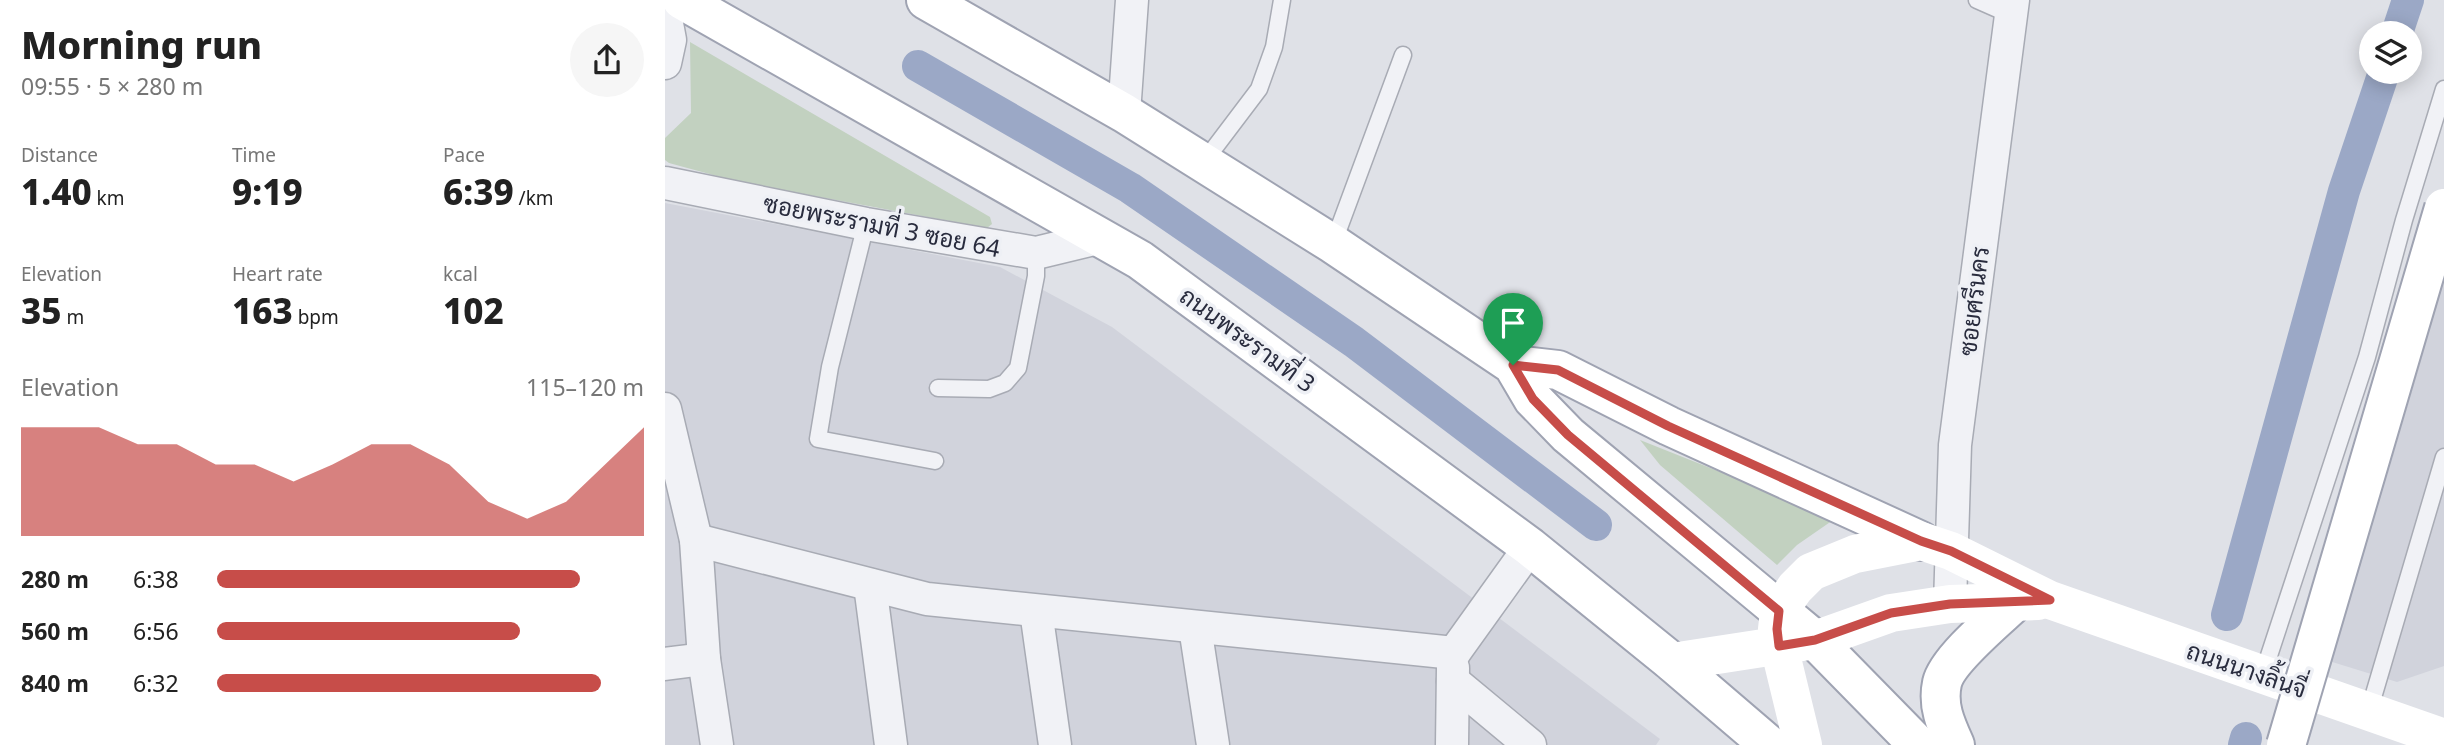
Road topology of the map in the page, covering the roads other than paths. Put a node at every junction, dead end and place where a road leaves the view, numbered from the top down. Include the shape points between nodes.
1 (682, 0) edge
2 (926, 0) edge
3 (1132, 0) edge
4 (1282, 0) edge
5 (1977, 0) edge
6 (2012, 7) edge
7 (665, 13) edge
8 (1403, 55) dead end
9 (665, 63) edge
10 (2444, 89) edge
11 (1124, 113) junction
12 (1203, 163) junction
13 (665, 183) edge
14 (2444, 208) edge
15 (866, 224) junction
16 (1098, 238) junction
17 (1333, 244) junction
18 (1035, 253) junction
19 (1513, 365) junction
20 (937, 388) dead end
21 (665, 409) edge
22 (2444, 457) edge
23 (935, 461) dead end
24 (675, 494) edge
25 (696, 540) junction
26 (1936, 546) junction
27 (1530, 547) junction
28 (870, 585) junction
29 (2032, 601) junction
30 (1950, 604) junction
31 (1036, 611) junction
32 (1195, 627) junction
33 (1791, 633) junction
34 (704, 659) junction
35 (1672, 662) junction
36 (665, 664) edge
37 (1453, 667) junction
38 (2263, 674) junction
39 (2369, 711) junction
40 (2444, 737) edge
41 (1918, 742) edge
42 (717, 745) edge
43 (891, 745) edge
44 (1055, 745) edge
45 (1213, 745) edge
46 (1452, 745) edge
47 (1530, 745) edge
48 (1769, 745) edge
49 (1803, 745) edge
50 (1955, 745) edge
51 (2286, 745) edge

1 - 16 main road, ถนนพระรามที่ 3
2 - 11 main road
3 - 11 street
4 - 12 lane via 1274,47 1259,89
5 - 6 lane
6 - 26 street, ซอยศรีนคร via 1955,445
7 - 9 street via 670,40
8 - 17 lane
10 - 38 lane via 2367,357
11 - 12 main road
12 - 17 main road
13 - 15 street, ซอยพระรามที่ 3 ซอย 64
14 - 51 main road, bridge
15 - 18 street, ซอยพระรามที่ 3 ซอย 64
15 - 23 lane via 830,367 818,439
16 - 18 street, ซอยพระรามที่ 3 ซอย 64
16 - 27 main road, ถนนพระรามที่ 3 via 1140,260
17 - 19 main road
18 - 20 lane via 1036,276 1018,368 1005,383 989,389
19 - 26 main road, ถนนนางลิ้นจี่ via 1558,370 1668,426
19 - 33 main road via 1533,399 1568,435
21 - 24 street
22 - 39 lane
24 - 25 street
25 - 28 street
25 - 34 street
26 - 29 main road, ถนนนางลิ้นจี่
26 - 30 street, ซอยศรีนคร
26 - 33 main road via 1855,554 1811,572 1795,588
27 - 35 main road, ถนนพระรามที่ 3
27 - 37 street
28 - 31 street via 927,599
28 - 43 street
29 - 30 main road, ถนนนางลิ้นจี่
29 - 38 main road, ถนนนางลิ้นจี่
29 - 50 main road via 1966,648 1943,680 1941,703
30 - 33 main road, ถนนนางลิ้นจี่
31 - 32 street
31 - 44 street
32 - 37 street
32 - 45 street
33 - 35 main road, ถนนนางลิ้นจี่
33 - 41 main road
33 - 49 main road
34 - 36 street
34 - 42 street
35 - 48 main road, ถนนพระรามที่ 3
37 - 46 street
37 - 47 street
38 - 39 main road, ถนนนางลิ้นจี่
39 - 40 main road, ถนนนางลิ้นจี่

